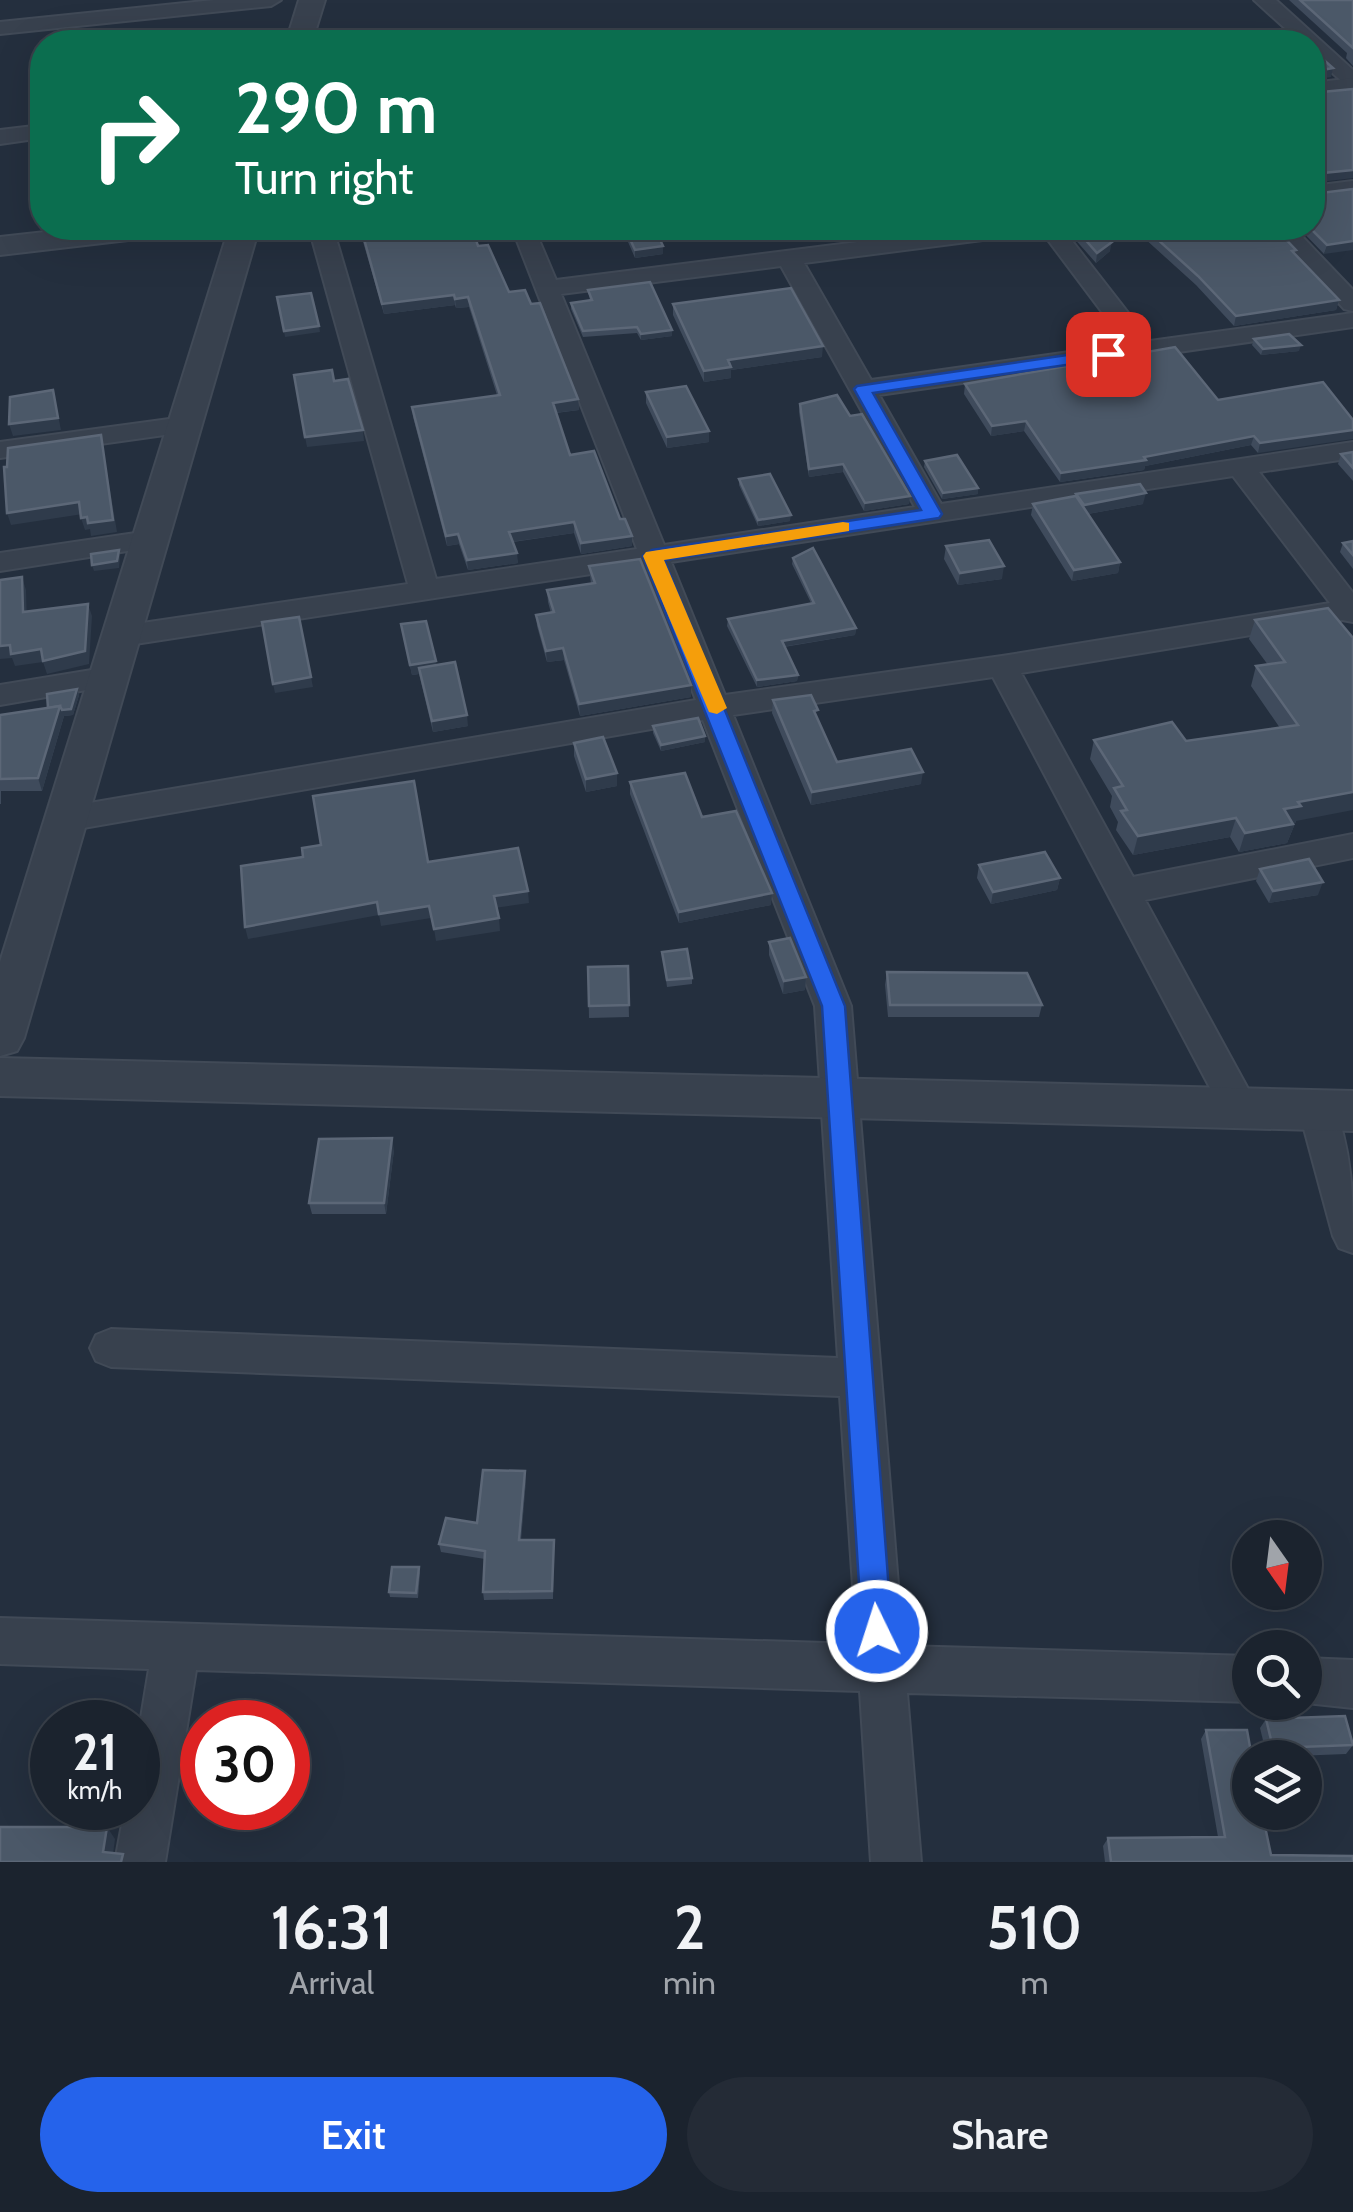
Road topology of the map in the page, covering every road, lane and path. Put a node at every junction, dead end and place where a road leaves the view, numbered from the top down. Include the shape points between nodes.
1 (271, 0) edge
2 (312, 0) edge
3 (1264, 0) edge
4 (0, 28) edge
5 (303, 30) edge
6 (1297, 30) edge
7 (1325, 56) edge
8 (1353, 84) edge
9 (1325, 89) edge
10 (30, 133) edge
11 (0, 137) edge
12 (1353, 188) edge
13 (1325, 191) edge
14 (51, 240) edge
15 (240, 240) edge
16 (324, 240) edge
17 (528, 240) edge
18 (928, 240) edge
19 (1059, 240) edge
20 (1293, 240) edge
21 (0, 246) edge
22 (789, 258) junction
23 (548, 288) junction
24 (1353, 304) edge
25 (1353, 320) edge
26 (1143, 349) junction
27 (863, 389) junction
28 (184, 425) junction
29 (0, 450) edge
30 (1353, 450) edge
31 (1241, 468) junction
32 (933, 514) junction
33 (148, 540) junction
34 (652, 556) junction
35 (0, 562) edge
36 (424, 592) junction
37 (1351, 611) edge
38 (122, 636) junction
39 (1002, 666) junction
40 (110, 677) junction
41 (0, 694) edge
42 (716, 707) junction
43 (66, 818) junction
44 (1353, 846) edge
45 (1126, 891) junction
46 (0, 1038) edge
47 (0, 1077) edge
48 (840, 1100) junction
49 (1240, 1109) junction
50 (1335, 1110) edge
51 (1353, 1236) edge
52 (112, 1348) dead end
53 (861, 1378) junction
54 (0, 1641) edge
55 (177, 1646) junction
56 (880, 1668) junction
57 (1232, 1679) edge
58 (1322, 1683) edge
59 (1353, 1684) edge
60 (140, 1862) edge
61 (896, 1862) edge

1 - 4 street
2 - 5 street
3 - 6 street
7 - 8 street
8 - 9 street
10 - 11 street
12 - 13 street
14 - 21 street
15 - 28 street
16 - 36 street
17 - 23 street
18 - 22 street
19 - 26 street
20 - 24 street
22 - 23 street
22 - 27 street
23 - 34 street
25 - 26 street
26 - 27 street
27 - 32 street
28 - 29 street
28 - 33 street
30 - 31 street
31 - 32 street
31 - 37 street
32 - 34 street
33 - 35 street
33 - 38 street
34 - 36 street
34 - 42 street
36 - 38 street
37 - 39 street
38 - 40 street
39 - 42 street
39 - 45 street
40 - 41 street
40 - 43 street
42 - 43 street
42 - 48 street via 834,1006
43 - 46 street
44 - 45 street
45 - 49 street
47 - 48 street
48 - 49 street
48 - 53 street
49 - 50 street
50 - 51 street
52 - 53 street
53 - 56 street
54 - 55 street
55 - 56 street
55 - 60 street
56 - 57 street
56 - 61 street
58 - 59 street

